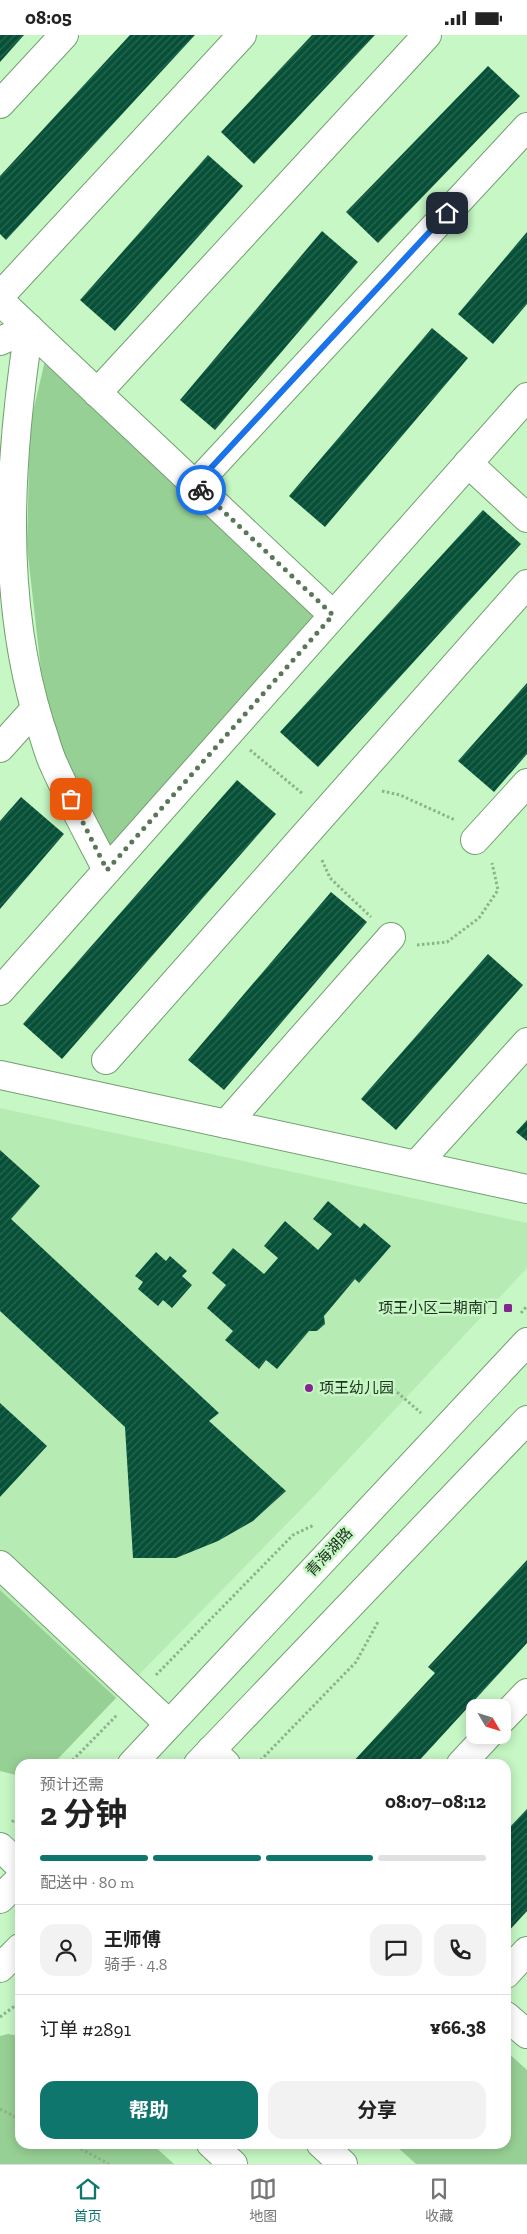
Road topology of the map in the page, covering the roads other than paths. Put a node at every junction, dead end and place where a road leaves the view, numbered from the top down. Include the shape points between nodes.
1 (64, 35) edge
2 (242, 35) edge
3 (427, 35) edge
4 (0, 104) edge
5 (527, 127) edge
6 (0, 296) edge
7 (0, 301) edge
8 (29, 328) junction
9 (0, 341) edge
10 (97, 393) junction
11 (527, 397) edge
12 (468, 463) junction
13 (195, 485) junction
14 (5, 512) edge
15 (527, 518) edge
16 (527, 584) edge
17 (333, 615) junction
18 (35, 709) junction
19 (0, 748) edge
20 (527, 783) edge
21 (475, 840) road end
22 (107, 870) junction
23 (391, 937) road end
24 (0, 991) edge
25 (527, 1043) edge
26 (106, 1060) dead end
27 (0, 1075) edge
28 (226, 1123) junction
29 (417, 1164) junction
30 (527, 1189) edge
31 (520, 1331) edge
32 (527, 1420) edge
33 (0, 1565) edge
34 (527, 1693) edge
35 (511, 1710) edge
36 (169, 1724) junction
37 (480, 1744) edge
38 (137, 1759) edge
39 (212, 1759) edge
40 (466, 1759) edge
41 (0, 1847) edge
42 (15, 1861) edge
43 (15, 1884) edge
44 (0, 1899) edge
45 (527, 1951) edge
46 (511, 1969) edge
47 (511, 2020) edge
48 (527, 2034) edge
49 (216, 2149) edge
50 (326, 2149) edge
51 (233, 2164) edge
52 (343, 2164) edge

1 - 4 main road
2 - 6 main road
3 - 10 main road
5 - 13 main road
7 - 8 main road
8 - 9 main road
8 - 10 main road
8 - 14 main road
10 - 13 main road
11 - 12 main road
12 - 15 main road
12 - 17 main road
13 - 17 main road
14 - 18 main road via 14,599 28,687
16 - 26 main road
17 - 22 main road
18 - 19 main road
18 - 22 main road via 53,764
20 - 21 main road
22 - 24 main road
23 - 28 main road
25 - 29 main road
27 - 28 main road
28 - 29 main road
29 - 30 main road
31 - 36 main road, 青海湖路
32 - 39 main road
33 - 36 main road
34 - 35 main road
36 - 38 main road, 青海湖路
37 - 40 main road
41 - 42 main road
43 - 44 main road
45 - 46 main road
47 - 48 main road
49 - 51 main road
50 - 52 main road

